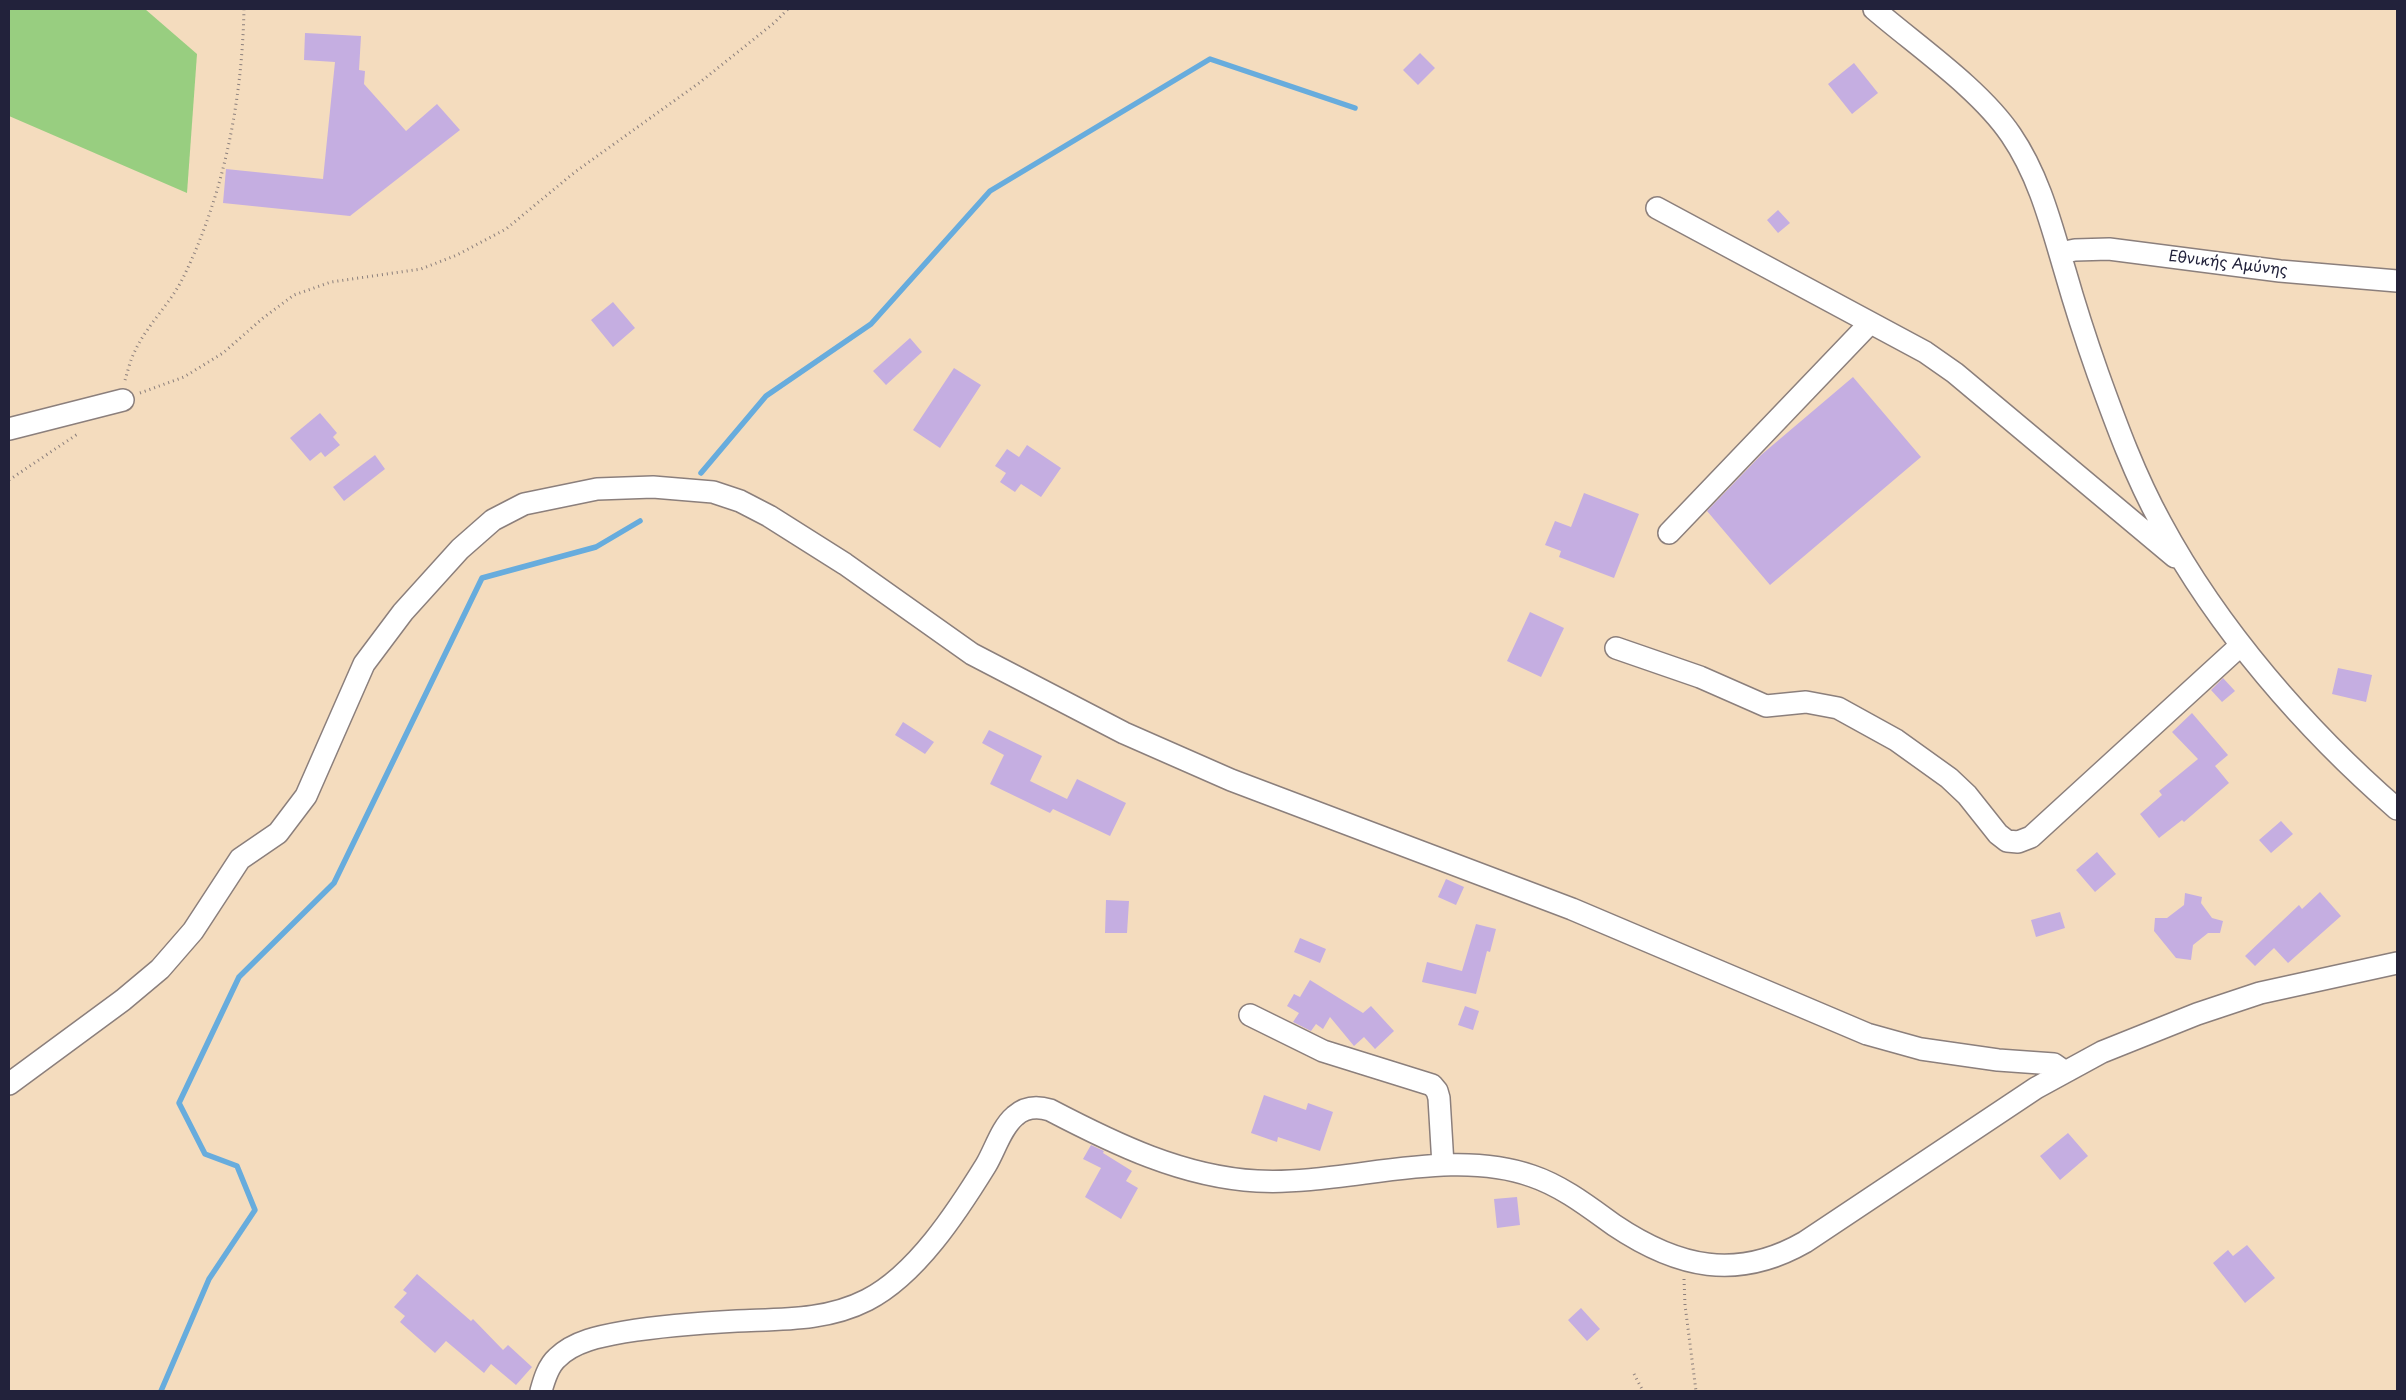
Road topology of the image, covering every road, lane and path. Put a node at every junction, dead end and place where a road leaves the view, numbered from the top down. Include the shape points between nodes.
1 (244, 9) edge
2 (788, 9) edge
3 (1874, 9) edge
4 (1657, 208) dead end
5 (2060, 253) junction
6 (2397, 282) edge
7 (1870, 323) junction
8 (123, 400) junction
9 (9, 428) edge
10 (81, 431) dead end
11 (9, 480) edge
12 (1669, 533) dead end
13 (2187, 567) junction
14 (2241, 645) junction
15 (1616, 648) dead end
16 (2397, 809) edge
17 (2397, 963) edge
18 (1250, 1015) dead end
19 (2064, 1071) junction
20 (9, 1084) edge
21 (1443, 1165) junction
22 (1683, 1259) junction
23 (1634, 1374) dead end
24 (541, 1391) edge
25 (1643, 1391) edge
26 (1696, 1391) edge

1 - 8 path via 243,52 234,120 214,204 182,279 135,351 124,382
2 - 8 path via 698,83 575,172 506,229 457,255 421,269 331,282 294,295 215,358 184,377
3 - 5 street via 1971,90 2003,123 2034,176
4 - 7 street
5 - 6 street, Εθνικής Αμύνης via 2109,249
5 - 13 street via 2098,374 2131,460 2160,522
7 - 12 street
7 - 13 street via 1925,352 1954,373
8 - 9 street
10 - 11 path
13 - 14 street via 2208,602
14 - 15 street via 2031,837 2018,842 2007,841 1998,834 1967,794 1948,778 1896,740 1838,708 1806,702 1766,706 1700,677
14 - 16 street via 2312,726
17 - 19 street via 2299,983 2230,1003 2128,1041
18 - 21 street via 1323,1051 1432,1085 1439,1098
19 - 20 street via 2054,1064 1942,1052 1874,1037 1572,909 1222,777 1124,732 972,654 845,564 769,516 713,492 653,487 597,489 524,504 493,520 460,549 403,612 364,664 306,796 278,833 240,859 193,932 160,969
19 - 22 street via 1786,1253 1750,1264 1730,1266
21 - 22 street via 1486,1166 1533,1176 1568,1194 1630,1235
21 - 24 street via 1334,1178 1274,1181 1223,1177 1197,1172 1124,1147 1050,1110 1026,1110 1008,1124 971,1187 909,1269 866,1301 810,1317 676,1325 596,1338 558,1356
22 - 26 path via 1685,1305
23 - 25 path

